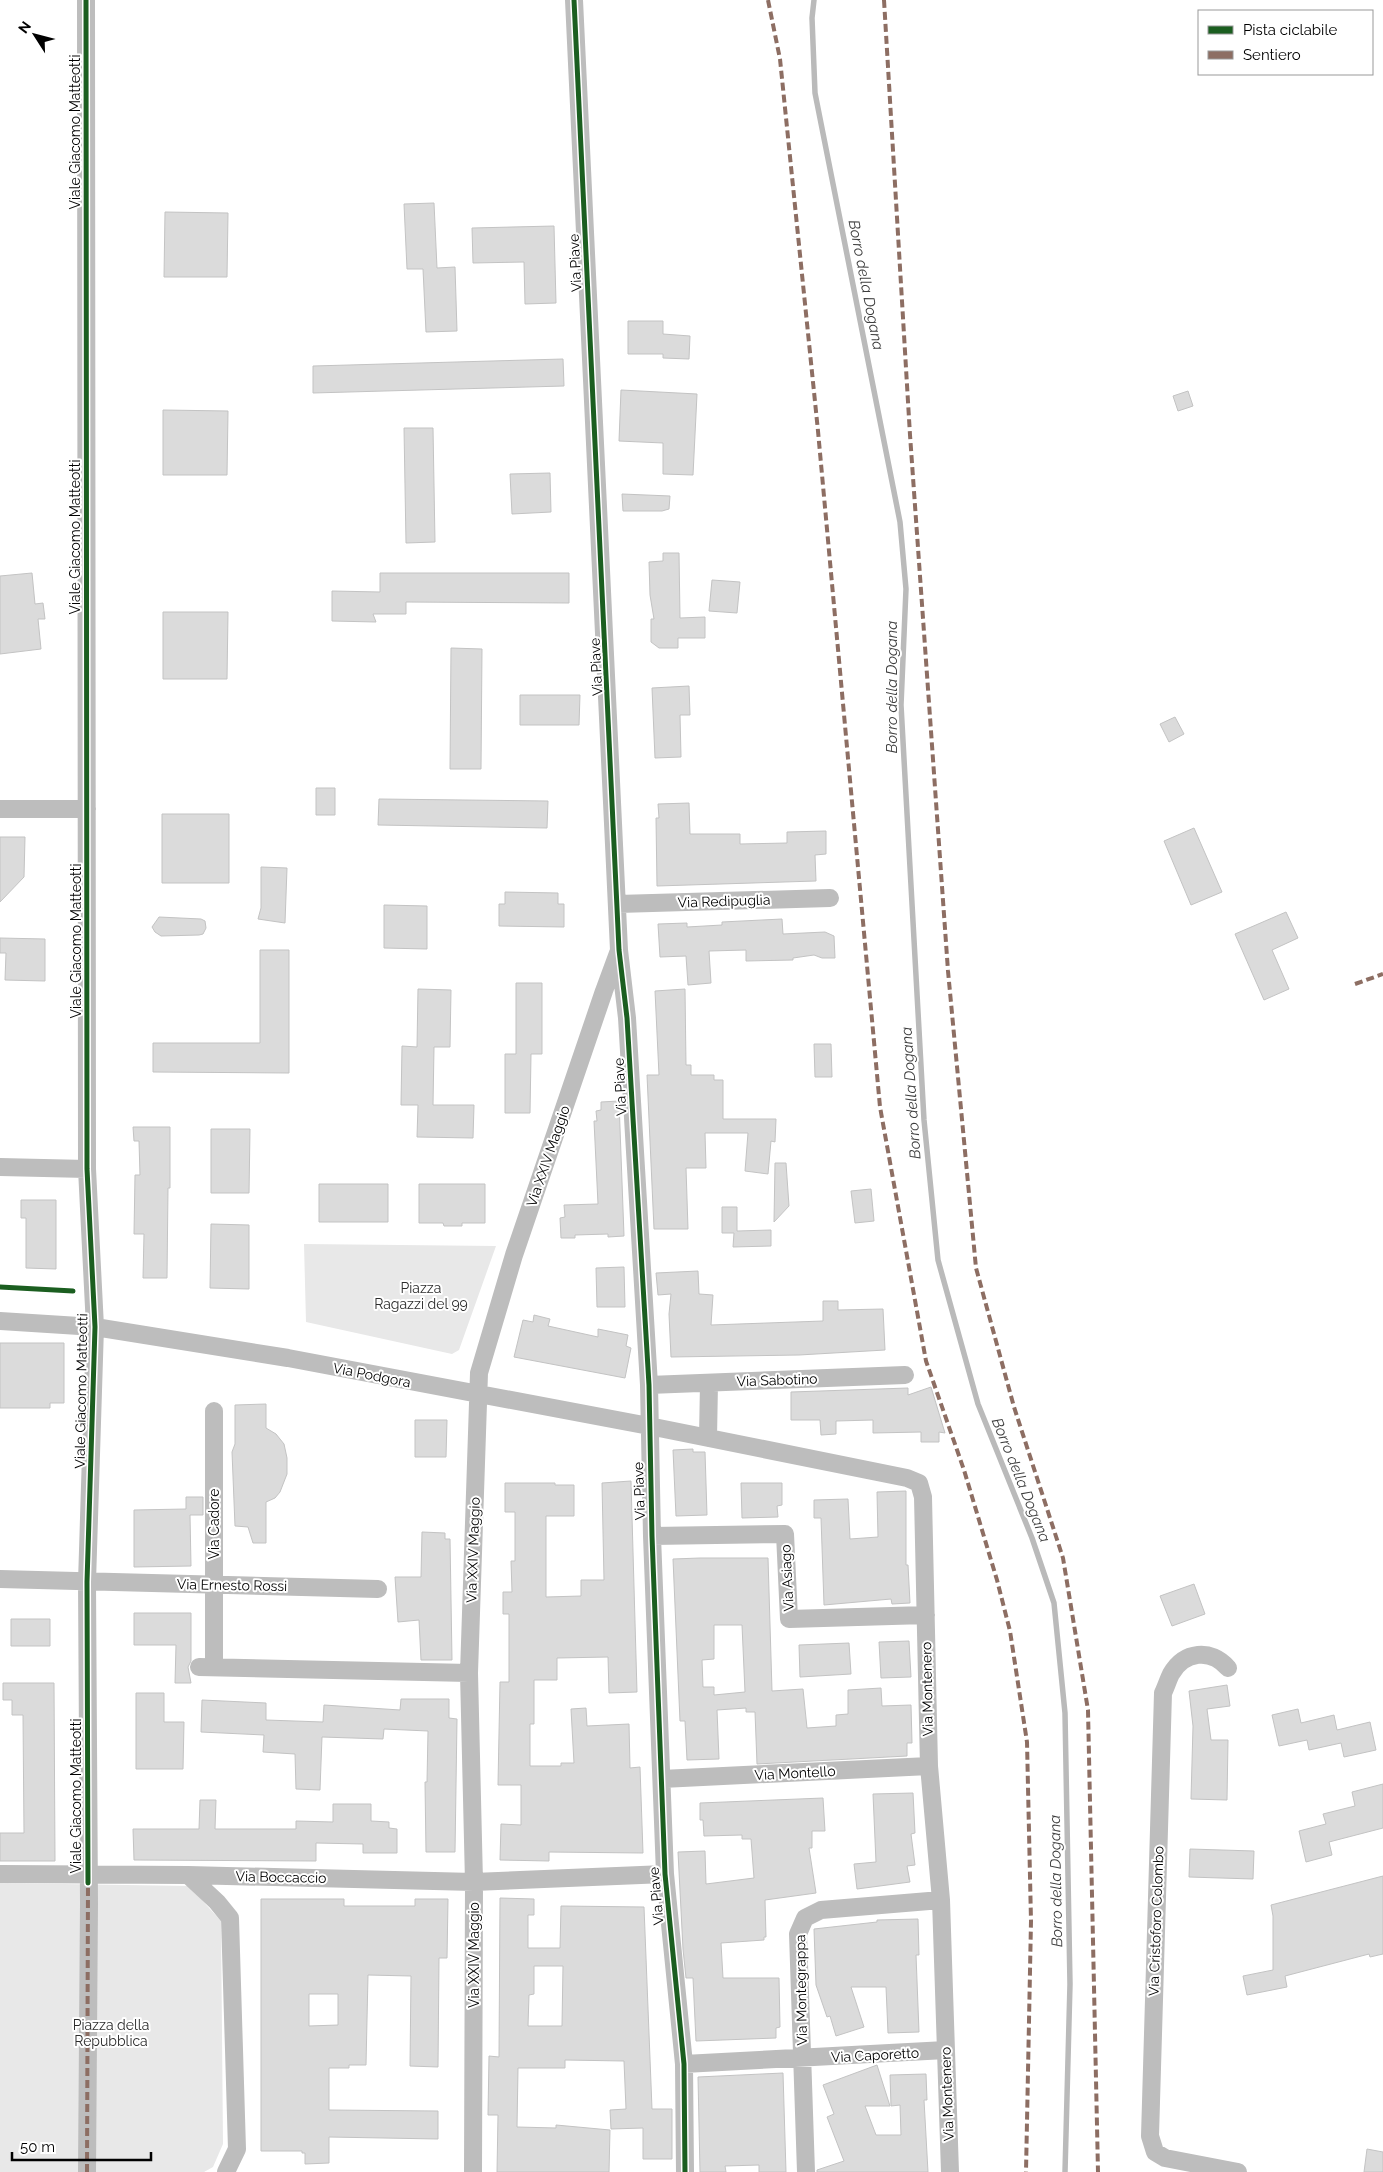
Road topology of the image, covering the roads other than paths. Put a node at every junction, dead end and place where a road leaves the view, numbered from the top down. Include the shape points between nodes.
1 (86, 0) edge
2 (574, 0) edge
3 (0, 809) edge
4 (87, 809) junction
5 (830, 898) dead end
6 (618, 904) junction
7 (619, 950) junction
8 (0, 1168) edge
9 (87, 1169) junction
10 (0, 1322) edge
11 (95, 1327) junction
12 (905, 1375) dead end
13 (709, 1383) junction
14 (649, 1385) junction
15 (479, 1396) junction
16 (214, 1411) dead end
17 (649, 1426) junction
18 (708, 1438) junction
19 (652, 1536) junction
20 (0, 1579) edge
21 (87, 1582) junction
22 (214, 1584) junction
23 (378, 1589) dead end
24 (926, 1615) junction
25 (1228, 1668) dead end
26 (469, 1673) junction
27 (929, 1766) junction
28 (662, 1779) junction
29 (0, 1874) edge
30 (665, 1874) junction
31 (188, 1875) junction
32 (88, 1878) junction
33 (474, 1882) junction
34 (941, 1900) junction
35 (946, 2050) junction
36 (802, 2059) junction
37 (684, 2064) junction
38 (88, 2172) edge
39 (226, 2172) edge
40 (473, 2172) edge
41 (685, 2172) edge
42 (806, 2172) edge
43 (950, 2172) edge
44 (1238, 2172) edge

1 - 4 street, Viale Giacomo Matteotti
2 - 6 street, Via Piave
3 - 4 street
4 - 9 street, Viale Giacomo Matteotti
5 - 6 street, Via Redipuglia
6 - 7 street, Via Piave
7 - 14 street, Via Piave via 627,1018
7 - 15 street, Via XXIV Maggio via 514,1255 479,1373
8 - 9 street
9 - 11 street, Viale Giacomo Matteotti
10 - 11 street, Via Podgora
11 - 15 street, Via Podgora via 288,1358
11 - 21 street, Viale Giacomo Matteotti
12 - 13 street, Via Sabotino
13 - 14 street, Via Sabotino
13 - 18 street
14 - 17 street, Via Piave
15 - 17 street, Via Podgora
15 - 26 street, Via XXIV Maggio
16 - 22 street, Via Cadore
17 - 18 street, Via Montenero
17 - 19 street, Via Piave
18 - 24 street, Via Montenero via 919,1483 923,1497
19 - 24 street, Via Asiago via 785,1534 789,1619
19 - 28 street, Via Piave
20 - 21 street, Via Ernesto Rossi
21 - 22 street, Via Ernesto Rossi
21 - 32 street, Viale Giacomo Matteotti
22 - 23 street, Via Ernesto Rossi
22 - 26 street, Via Cadore via 206,1667
24 - 27 street, Via Montenero
25 - 44 street, Via Cristoforo Colombo via 1221,1660 1203,1653 1188,1658 1172,1672 1163,1693 1150,2136 1155,2152 1165,2158
26 - 33 street, Via XXIV Maggio
27 - 28 street, Via Montello
27 - 34 street, Via Montenero
28 - 30 street, Via Piave
29 - 32 street, Via Boccaccio
30 - 33 street, Via Boccaccio
30 - 37 street, Via Piave
31 - 32 street, Via Boccaccio
31 - 33 street, Via Boccaccio
31 - 39 street via 218,1902 230,1918 237,2149
32 - 38 street
33 - 40 street, Via XXIV Maggio
34 - 35 street, Via Montenero
34 - 36 street, Via Montegrappa via 821,1910 805,1918 798,1934
35 - 36 street, Via Caporetto
35 - 43 street, Via Montenero
36 - 37 street, Via Caporetto
36 - 42 street, Via Montegrappa
37 - 41 street, Via Piave

